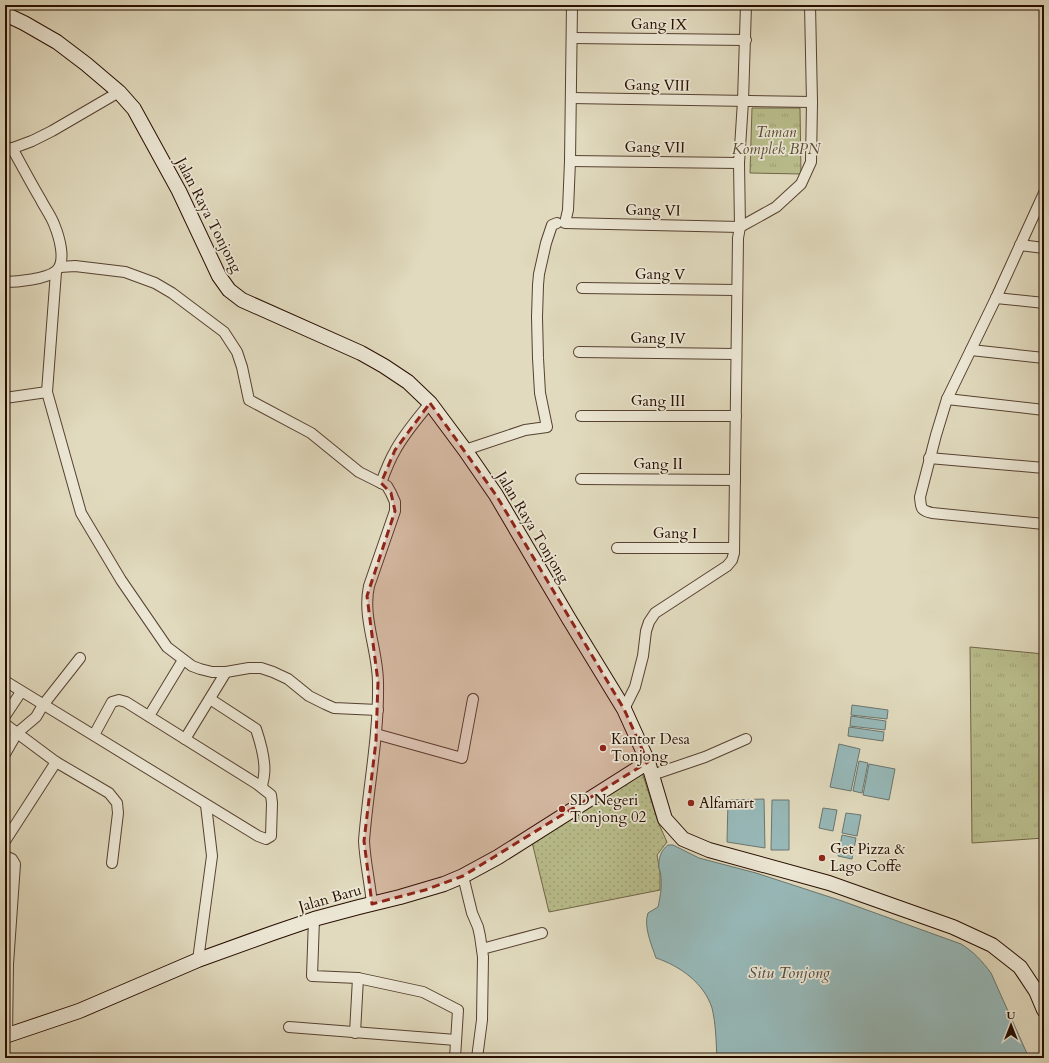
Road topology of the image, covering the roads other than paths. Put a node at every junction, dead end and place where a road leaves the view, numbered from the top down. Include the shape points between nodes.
1 (572, 5) edge
2 (746, 5) edge
3 (810, 5) edge
4 (5, 14) edge
5 (572, 38) junction
6 (746, 40) junction
7 (116, 93) junction
8 (571, 98) junction
9 (743, 101) junction
10 (812, 102) junction
11 (9, 150) edge
12 (570, 161) junction
13 (739, 163) junction
14 (1043, 195) edge
15 (561, 223) junction
16 (740, 227) junction
17 (1020, 245) junction
18 (1044, 248) edge
19 (58, 269) junction
20 (5, 282) edge
21 (582, 288) dead end
22 (737, 290) junction
23 (996, 298) junction
24 (1044, 303) edge
25 (971, 350) junction
26 (580, 352) dead end
27 (736, 354) junction
28 (1044, 358) edge
29 (47, 392) junction
30 (5, 398) edge
31 (947, 399) junction
32 (430, 403) junction
33 (1044, 410) edge
34 (581, 416) dead end
35 (736, 416) junction
36 (465, 450) junction
37 (929, 458) junction
38 (1044, 468) edge
39 (581, 479) dead end
40 (735, 480) junction
41 (381, 483) junction
42 (1044, 524) edge
43 (617, 548) dead end
44 (733, 548) junction
45 (80, 658) dead end
46 (183, 660) junction
47 (226, 672) junction
48 (5, 682) edge
49 (21, 692) junction
50 (210, 699) junction
51 (473, 699) dead end
52 (43, 705) junction
53 (624, 709) junction
54 (378, 710) junction
55 (5, 716) edge
56 (149, 716) junction
57 (5, 724) edge
58 (17, 733) junction
59 (376, 734) junction
60 (94, 735) junction
61 (185, 739) junction
62 (746, 739) dead end
63 (5, 754) edge
64 (56, 762) junction
65 (650, 768) junction
66 (262, 787) junction
67 (206, 805) junction
68 (5, 841) edge
69 (5, 856) edge
70 (112, 863) dead end
71 (463, 876) junction
72 (372, 904) junction
73 (314, 919) junction
74 (542, 933) dead end
75 (482, 949) junction
76 (198, 960) junction
77 (358, 978) junction
78 (1044, 1010) edge
79 (289, 1027) dead end
80 (355, 1033) junction
81 (6, 1036) edge
82 (456, 1040) junction
83 (455, 1058) edge
84 (478, 1058) edge

1 - 5 street
2 - 6 street
3 - 10 street
4 - 7 main road, Jalan Raya Tonjong via 57,42 86,64
5 - 6 street, Gang IX
5 - 8 street
6 - 9 street
7 - 11 street via 52,131
7 - 32 main road, Jalan Raya Tonjong via 134,109 179,191 219,276 230,290 242,300 379,362 408,382
8 - 9 street, Gang VIII
8 - 12 street
9 - 10 street, Gang VIII
9 - 13 street
10 - 16 street via 811,162 800,184 776,207
11 - 19 street via 54,224 61,247
12 - 13 street, Gang VII
12 - 15 street via 568,210
13 - 16 street
14 - 17 street
15 - 16 street, Gang VI
15 - 36 street via 552,225 538,285 540,393 547,427 525,430
16 - 22 street
17 - 18 street
17 - 23 street
19 - 20 street via 48,276
19 - 29 street
19 - 41 street via 75,266 125,272 156,283 172,293 224,332 237,352 249,400 311,433 359,472
21 - 22 street, Gang V
22 - 27 street
23 - 24 street
23 - 25 street
25 - 28 street
25 - 31 street
26 - 27 street, Gang IV
27 - 35 street
29 - 30 street
29 - 46 street via 81,513 121,580 168,647
31 - 33 street
31 - 37 street
32 - 36 main road, Jalan Raya Tonjong
32 - 41 street via 395,450
34 - 35 street, Gang III
35 - 40 street
36 - 53 main road, Jalan Raya Tonjong via 496,496
37 - 38 street
37 - 42 street via 920,497 924,511
39 - 40 street, Gang II
40 - 44 street
41 - 54 street via 387,486 391,493 395,511 367,596 368,618 377,664
43 - 44 street, Gang I
44 - 53 street via 734,553 728,566 655,613 646,631 637,680
45 - 52 street
46 - 47 street via 200,669
46 - 56 street
47 - 50 street
47 - 54 street via 261,668 288,679 309,696 334,708
48 - 49 street
49 - 52 street
49 - 55 street
50 - 61 street
50 - 66 street via 256,728 265,767
51 - 59 street via 462,758
52 - 58 street via 33,720
52 - 60 street
53 - 65 main road, Jalan Raya Tonjong
54 - 59 street
56 - 60 street via 126,702 112,702
56 - 61 street
57 - 58 street
58 - 63 street
58 - 64 street
59 - 72 street via 364,841
60 - 67 street
61 - 66 street
62 - 65 street via 705,757
64 - 68 street
64 - 70 street via 109,793 117,803
65 - 71 main road, Jalan Baru
65 - 78 main road, Jalan Raya Tonjong via 665,819 683,839 709,850 830,882 953,927 992,946 1020,967 1036,990
66 - 67 street via 271,795 272,803 271,836 266,839
67 - 76 street via 212,856
69 - 81 street via 12,859 15,864
71 - 72 main road, Jalan Baru via 425,890
71 - 75 street
72 - 73 main road, Jalan Baru
73 - 76 main road, Jalan Baru
73 - 77 street via 312,976
74 - 75 street
75 - 84 street via 482,1020
76 - 81 main road, Jalan Baru via 79,1011
77 - 80 street
77 - 82 street via 423,992 458,1010
79 - 80 street
80 - 82 street
82 - 83 street

